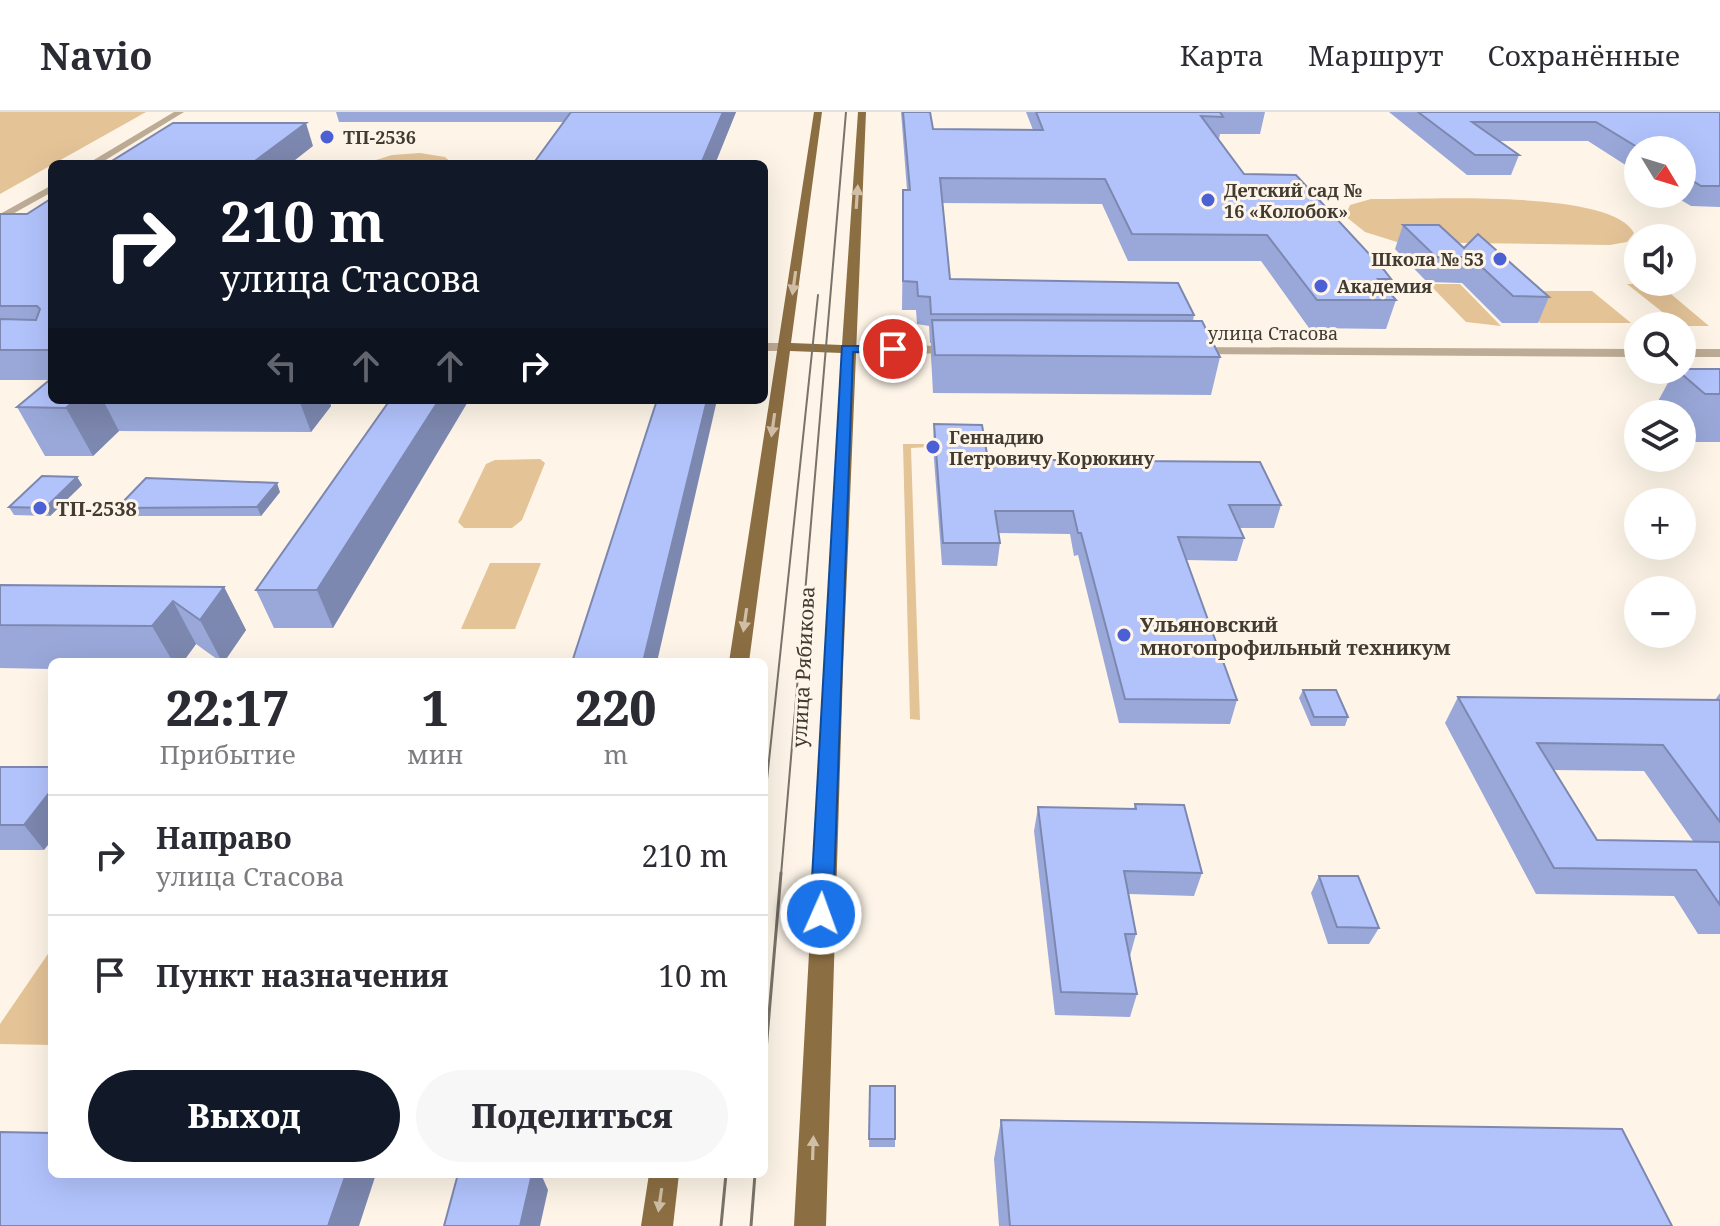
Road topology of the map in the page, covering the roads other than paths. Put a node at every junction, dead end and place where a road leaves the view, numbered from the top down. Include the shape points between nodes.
1 (180, 112) edge
2 (818, 112) edge
3 (862, 112) edge
4 (99, 160) edge
5 (48, 190) edge
6 (0, 218) edge
7 (768, 347) edge
8 (784, 347) junction
9 (847, 349) junction
10 (971, 350) edge
11 (1176, 350) edge
12 (1624, 353) edge
13 (1696, 353) edge
14 (1720, 353) edge
15 (740, 658) edge
16 (663, 1178) edge
17 (657, 1226) edge
18 (810, 1226) edge

1 - 4 street
2 -> 8 main road
9 -> 3 main road, улица Рябикова
5 - 6 street
7 - 8 street
8 - 9 main road
8 -> 15 main road
9 - 10 street
18 -> 9 main road, улица Рябикова
11 - 12 street, улица Стасова
13 - 14 street
16 -> 17 main road

